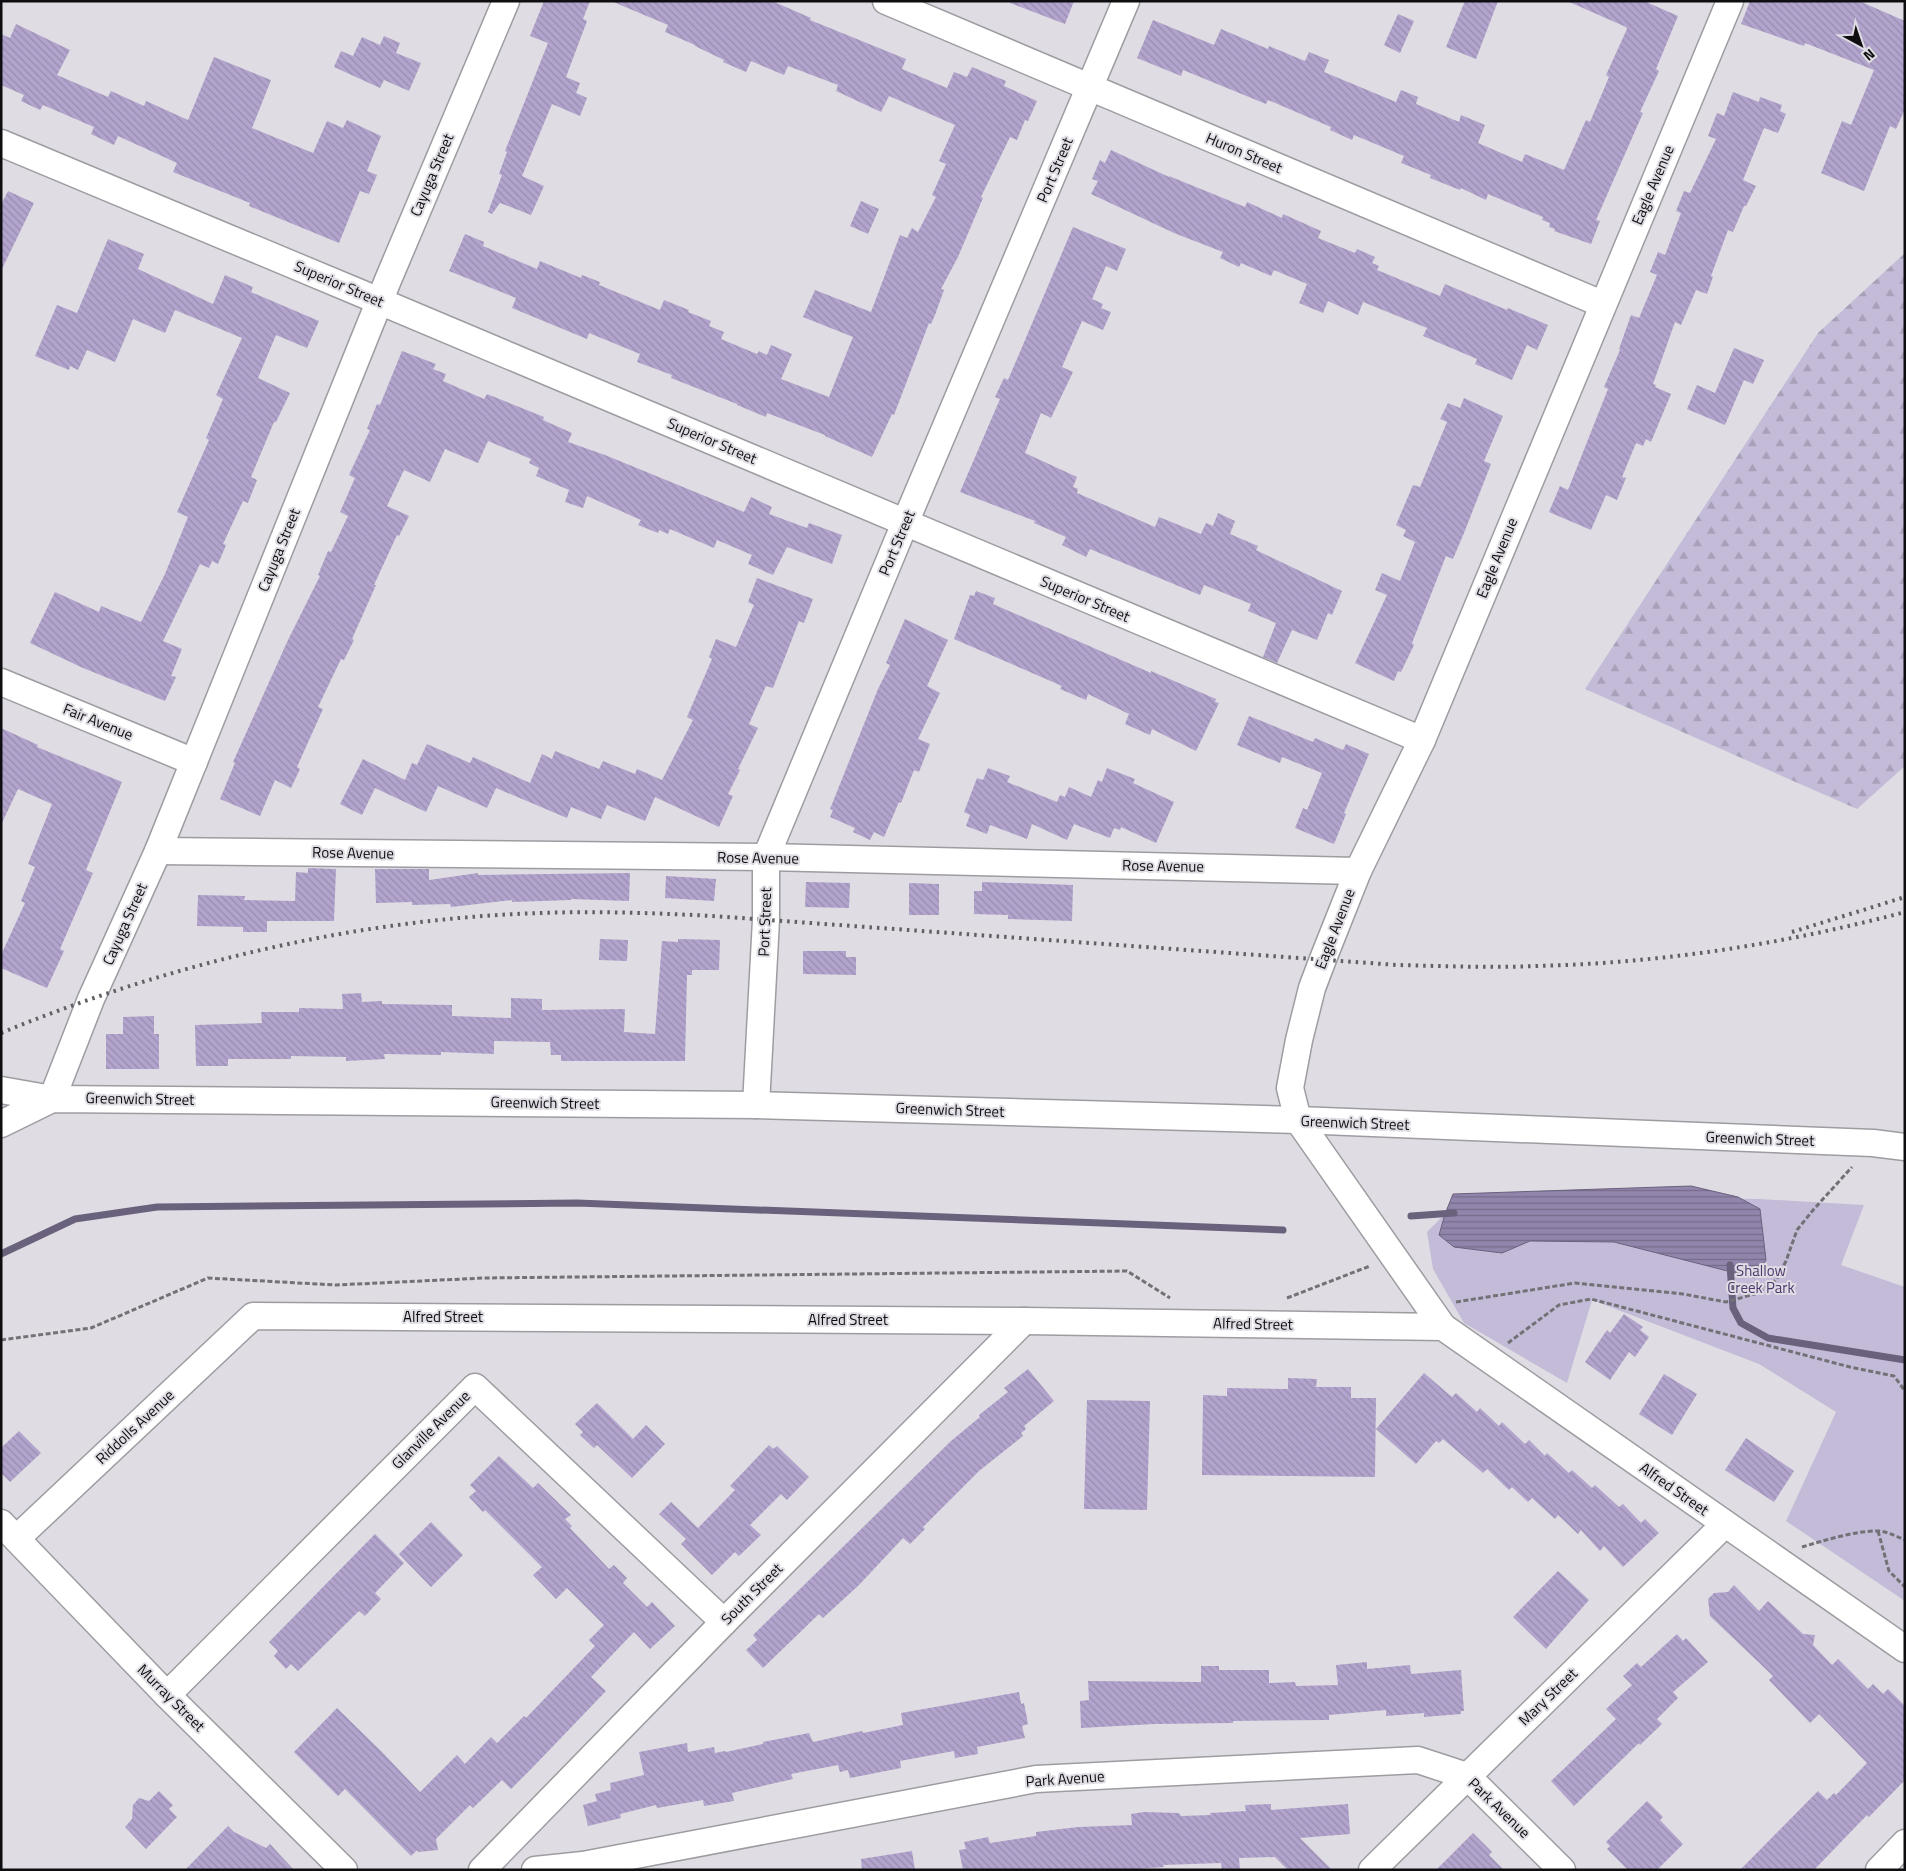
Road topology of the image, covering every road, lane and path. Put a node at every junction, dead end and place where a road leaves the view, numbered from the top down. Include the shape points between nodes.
1 (506, 1) edge
2 (886, 1) edge
3 (1126, 1) edge
4 (1730, 1) edge
5 (1090, 88) junction
6 (1, 144) edge
7 (379, 301) junction
8 (1602, 304) junction
9 (905, 523) junction
10 (1, 682) edge
11 (1422, 740) junction
12 (194, 762) junction
13 (158, 851) junction
14 (766, 858) junction
15 (1358, 871) junction
16 (1, 1090) edge
17 (52, 1098) junction
18 (756, 1105) junction
19 (1298, 1120) junction
20 (1, 1124) edge
21 (1873, 1143) junction
22 (1905, 1147) edge
23 (1394, 1256) junction
24 (1171, 1298) dead end
25 (1278, 1299) dead end
26 (1428, 1306) junction
27 (253, 1316) joint
28 (1024, 1321) junction
29 (1443, 1327) junction
30 (1, 1340) edge
31 (1486, 1359) junction
32 (1905, 1391) edge
33 (1725, 1524) junction
34 (9, 1530) edge
35 (1878, 1531) junction
36 (1905, 1540) edge
37 (1771, 1556) junction
38 (1905, 1587) edge
39 (724, 1622) junction
40 (1905, 1650) edge
41 (167, 1695) junction
42 (1467, 1776) junction
43 (1905, 1844) edge
44 (344, 1870) edge
45 (482, 1870) edge
46 (535, 1870) edge
47 (1372, 1870) edge
48 (1562, 1870) edge
49 (1879, 1870) edge

1 - 7 street, Cayuga Street
2 - 5 street, Huron Street
3 - 5 street, Port Street
4 - 8 street, Eagle Avenue
5 - 8 street, Huron Street
5 - 9 street, Port Street
6 - 7 street, Superior Street
7 - 9 street, Superior Street
7 - 12 street, Cayuga Street
8 - 11 street, Eagle Avenue
9 - 11 street, Superior Street
9 - 14 street, Port Street
10 - 12 street, Fair Avenue
11 - 15 street, Eagle Avenue
12 - 13 street, Cayuga Street
13 - 14 street, Rose Avenue
13 - 17 street, Cayuga Street via 91,998
14 - 15 street, Rose Avenue
14 - 18 street, Port Street via 766,920
15 - 19 street, Eagle Avenue via 1312,988 1299,1040 1290,1088
16 - 17 street
17 - 18 street, Greenwich Street
17 - 20 street, Greenwich Street
18 - 19 street, Greenwich Street
19 - 21 street, Greenwich Street
19 - 23 street, Alfred Street
21 - 22 street, Greenwich Street
21 - 26 path via 1797,1230 1776,1280 1758,1293 1726,1302 1684,1294 1575,1283
23 - 25 path via 1288,1298
23 - 26 street, Alfred Street
24 - 30 path via 1127,1271 484,1278 336,1285 208,1278 91,1328
26 - 29 street, Alfred Street
27 - 28 street, Alfred Street
27 - 34 street, Riddolls Avenue
28 - 29 street, Alfred Street
28 - 39 street, South Street
29 - 31 street, Alfred Street
31 - 32 path via 1559,1306 1592,1300 1894,1376
31 - 33 street, Alfred Street
33 - 37 street, Alfred Street
33 - 42 street, Mary Street
34 - 41 street, Murray Street
35 - 36 path
35 - 37 path via 1837,1537
35 - 38 path via 1889,1571
37 - 40 street, Alfred Street
39 - 41 street, Glanville Avenue via 475,1387
39 - 45 street, South Street
41 - 44 street, Murray Street
42 - 46 street, Park Avenue via 1418,1760 1036,1779 583,1865
42 - 47 street, Mary Street
42 - 48 street, Park Avenue
43 - 49 street

